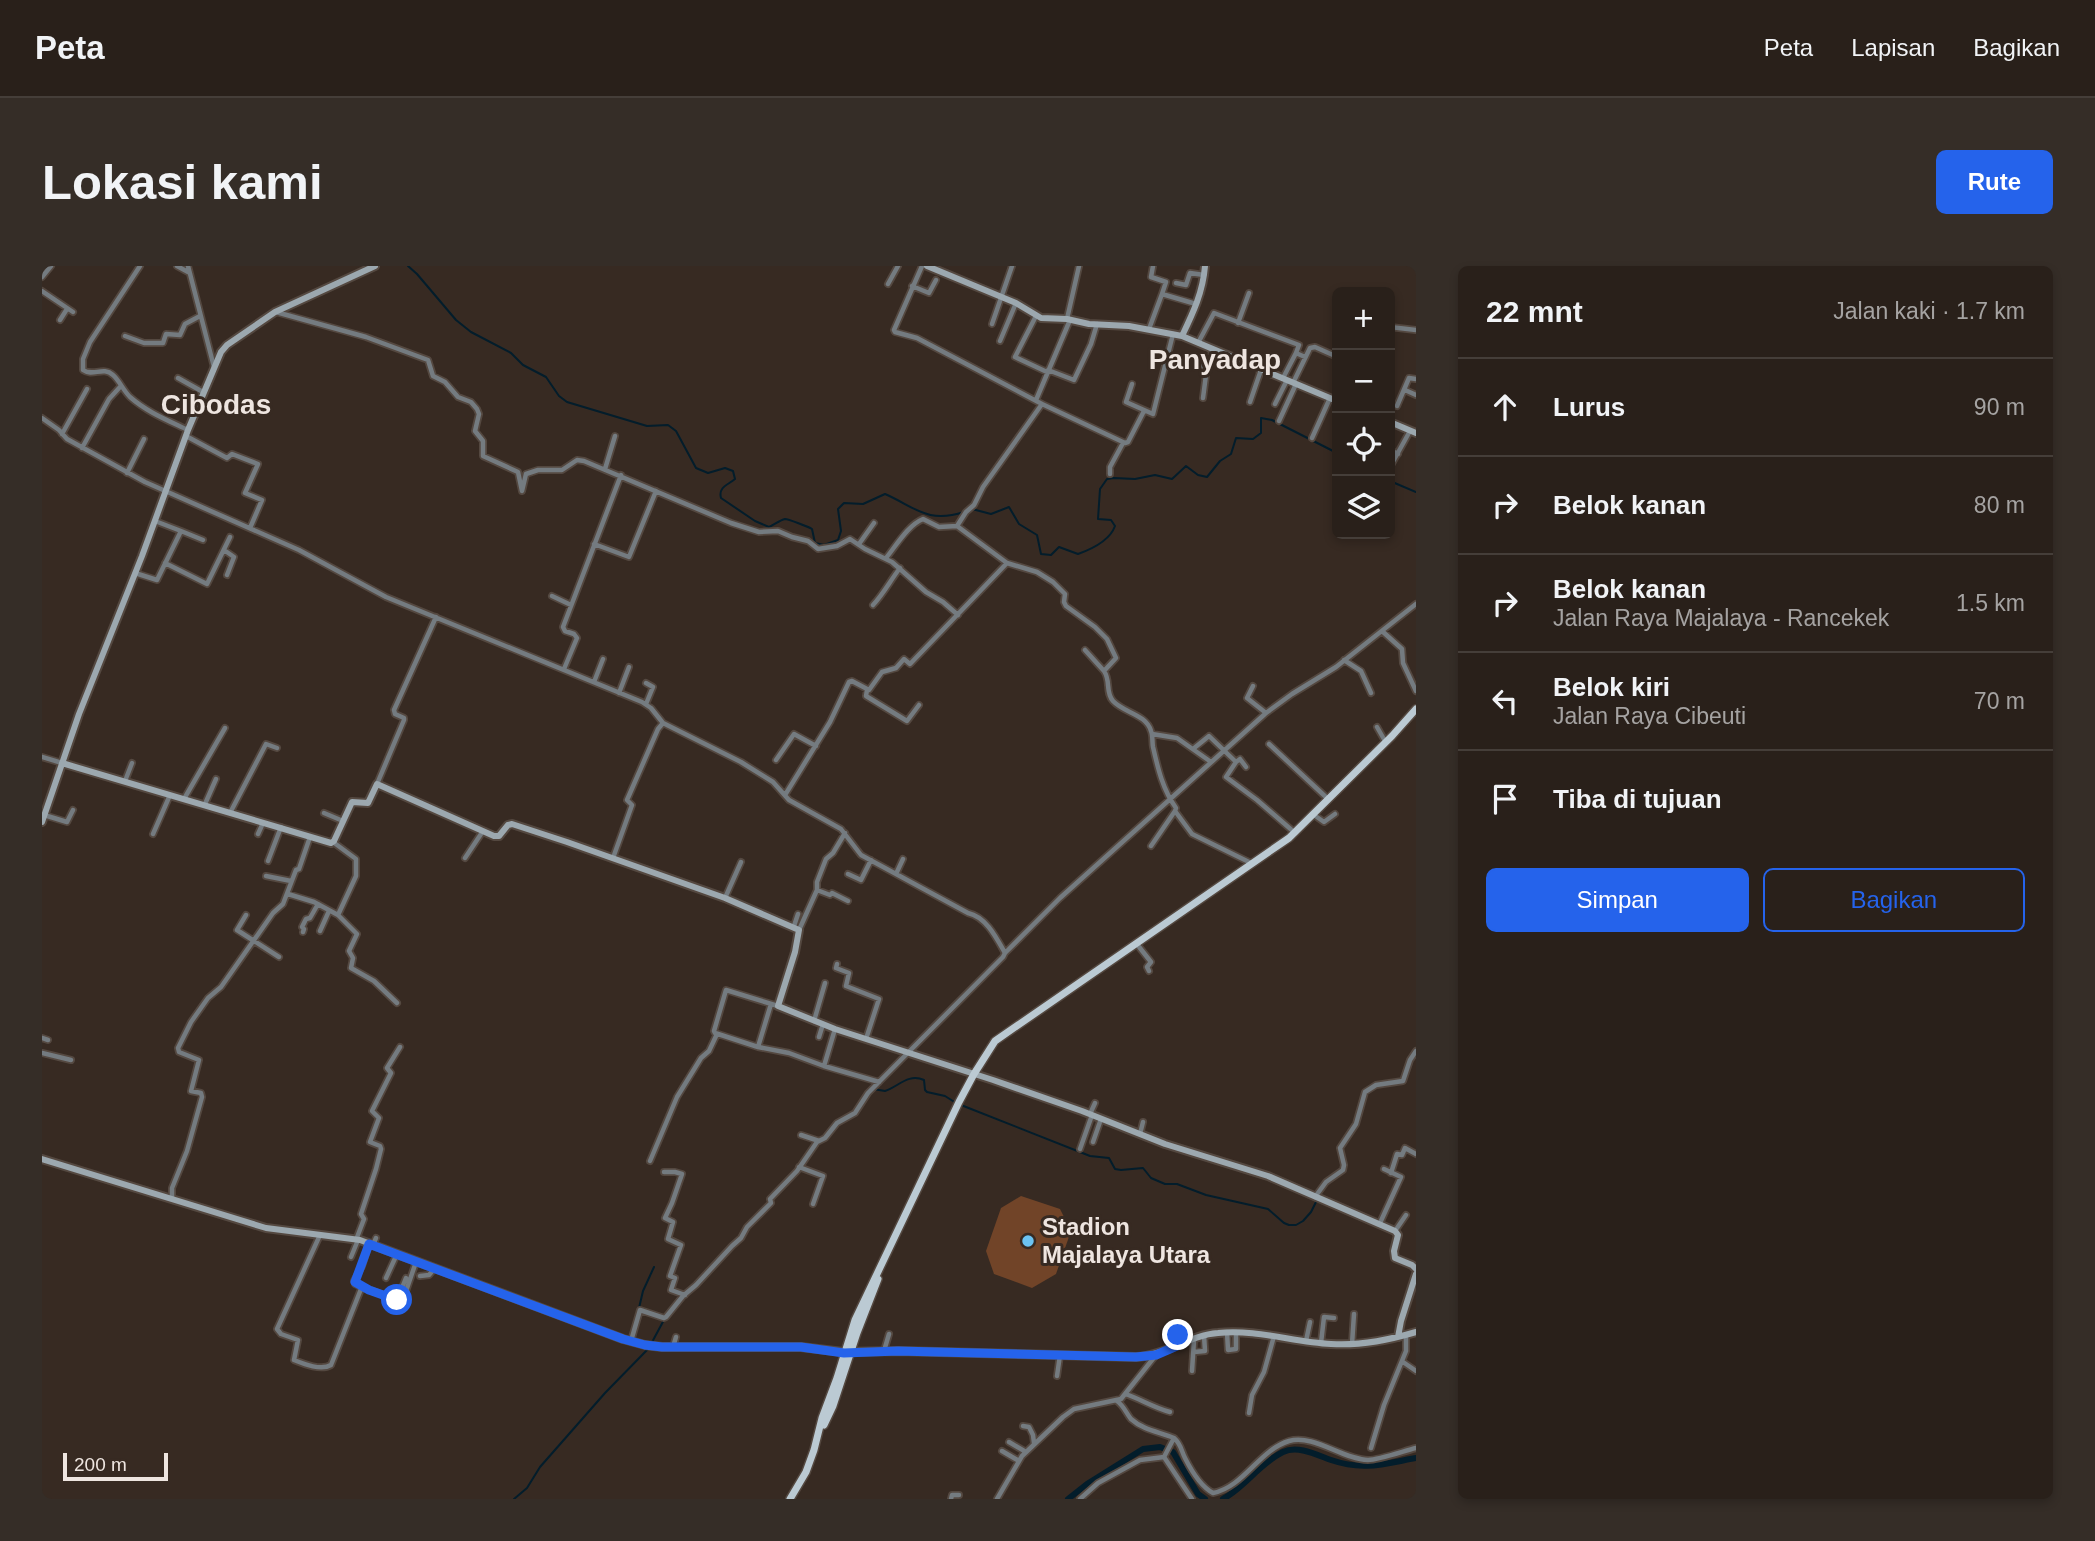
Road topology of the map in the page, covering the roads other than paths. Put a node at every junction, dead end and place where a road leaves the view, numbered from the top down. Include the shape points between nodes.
1 (51, 266) edge
2 (140, 266) edge
3 (177, 266) edge
4 (188, 266) edge
5 (375, 266) edge
6 (898, 266) edge
7 (924, 266) edge
8 (1012, 266) edge
9 (1079, 266) edge
10 (1153, 266) edge
11 (1205, 266) edge
12 (190, 273) junction
13 (1205, 275) junction
14 (42, 277) edge
15 (936, 280) dead end
16 (1177, 283) dead end
17 (888, 284) dead end
18 (912, 286) junction
19 (42, 292) edge
20 (1249, 293) dead end
21 (1162, 294) junction
22 (1001, 297) junction
23 (1197, 304) junction
24 (1015, 305) junction
25 (275, 312) junction
26 (200, 316) junction
27 (1036, 316) junction
28 (60, 320) dead end
29 (1068, 320) junction
30 (1238, 323) junction
31 (992, 324) dead end
32 (1097, 327) junction
33 (1395, 328) edge
34 (1149, 329) junction
35 (1416, 330) edge
36 (125, 336) dead end
37 (1173, 336) junction
38 (1182, 336) junction
39 (1000, 341) dead end
40 (1198, 343) junction
41 (1213, 349) junction
42 (1296, 353) junction
43 (1167, 355) junction
44 (1332, 355) edge
45 (1305, 357) junction
46 (214, 367) junction
47 (1207, 367) junction
48 (1261, 370) junction
49 (1048, 371) junction
50 (178, 377) dead end
51 (1416, 379) edge
52 (1290, 382) junction
53 (1132, 384) dead end
54 (120, 387) junction
55 (87, 389) dead end
56 (1405, 390) junction
57 (203, 392) junction
58 (1416, 395) edge
59 (1203, 398) dead end
60 (1329, 398) junction
61 (1332, 399) edge
62 (1036, 400) junction
63 (1250, 402) dead end
64 (1042, 404) junction
65 (1275, 404) dead end
66 (1398, 406) dead end
67 (1144, 411) junction
68 (42, 418) edge
69 (1279, 421) dead end
70 (1395, 424) edge
71 (1413, 432) edge
72 (187, 433) junction
73 (62, 434) junction
74 (615, 436) dead end
75 (1312, 438) dead end
76 (144, 439) dead end
77 (1123, 443) junction
78 (82, 448) junction
79 (1395, 452) edge
80 (1398, 454) junction
81 (1395, 459) edge
82 (605, 469) junction
83 (127, 473) junction
84 (1110, 474) dead end
85 (621, 475) junction
86 (656, 491) junction
87 (166, 492) junction
88 (155, 521) junction
89 (874, 523) dead end
90 (957, 526) junction
91 (250, 528) junction
92 (181, 531) junction
93 (230, 537) dead end
94 (203, 540) dead end
95 (594, 544) junction
96 (859, 544) junction
97 (223, 550) junction
98 (886, 558) junction
99 (165, 563) junction
100 (1007, 563) junction
101 (900, 568) junction
102 (135, 573) junction
103 (226, 575) dead end
104 (552, 596) dead end
105 (1416, 604) edge
106 (571, 605) junction
107 (873, 605) dead end
108 (958, 615) junction
109 (436, 617) junction
110 (1382, 631) junction
111 (1085, 650) dead end
112 (603, 659) dead end
113 (1344, 660) junction
114 (629, 667) dead end
115 (564, 669) junction
116 (1104, 671) junction
117 (594, 682) junction
118 (646, 683) dead end
119 (1253, 686) dead end
120 (867, 690) junction
121 (1416, 691) edge
122 (619, 693) junction
123 (1371, 693) dead end
124 (646, 704) junction
125 (919, 705) dead end
126 (1416, 709) edge
127 (1266, 713) junction
128 (663, 723) junction
129 (1377, 727) dead end
130 (225, 728) dead end
131 (1152, 734) junction
132 (1386, 742) junction
133 (1269, 744) dead end
134 (816, 746) junction
135 (277, 748) dead end
136 (1193, 749) junction
137 (1224, 750) junction
138 (42, 757) edge
139 (776, 760) dead end
140 (1211, 762) junction
141 (1236, 762) junction
142 (62, 763) junction
143 (132, 763) dead end
144 (1246, 766) dead end
145 (216, 779) dead end
146 (125, 781) junction
147 (377, 784) junction
148 (170, 794) junction
149 (785, 795) junction
150 (184, 799) junction
151 (1170, 799) junction
152 (1329, 800) junction
153 (205, 804) junction
154 (73, 810) dead end
155 (1175, 811) junction
156 (230, 813) junction
157 (324, 813) dead end
158 (1335, 814) dead end
159 (1314, 815) junction
160 (43, 817) edge
161 (342, 821) junction
162 (262, 823) junction
163 (281, 827) junction
164 (483, 831) junction
165 (845, 833) junction
166 (1295, 833) junction
167 (153, 834) dead end
168 (258, 834) dead end
169 (310, 837) junction
170 (333, 842) junction
171 (1151, 846) dead end
172 (465, 858) dead end
173 (613, 858) junction
174 (903, 859) dead end
175 (871, 860) junction
176 (268, 861) dead end
177 (741, 862) dead end
178 (1251, 863) junction
179 (848, 874) dead end
180 (896, 874) junction
181 (265, 876) dead end
182 (291, 881) junction
183 (817, 890) junction
184 (288, 894) junction
185 (724, 898) junction
186 (848, 901) dead end
187 (318, 904) junction
188 (329, 911) junction
189 (798, 914) dead end
190 (246, 915) dead end
191 (338, 915) junction
192 (796, 928) junction
193 (320, 931) dead end
194 (303, 932) dead end
195 (254, 942) junction
196 (1136, 943) junction
197 (1005, 953) junction
198 (279, 957) dead end
199 (836, 964) dead end
200 (1149, 971) dead end
201 (825, 983) dead end
202 (397, 1003) dead end
203 (775, 1005) junction
204 (814, 1021) junction
205 (823, 1024) junction
206 (835, 1029) junction
207 (717, 1034) junction
208 (819, 1037) dead end
209 (866, 1039) junction
210 (400, 1047) dead end
211 (758, 1047) junction
212 (1416, 1051) edge
213 (909, 1052) junction
214 (42, 1053) edge
215 (71, 1060) dead end
216 (824, 1066) junction
217 (974, 1074) junction
218 (879, 1082) junction
219 (1095, 1103) dead end
220 (1091, 1115) junction
221 (1101, 1119) junction
222 (1143, 1122) dead end
223 (801, 1135) dead end
224 (1140, 1135) junction
225 (818, 1141) junction
226 (1093, 1142) dead end
227 (1080, 1149) dead end
228 (1416, 1154) edge
229 (42, 1159) edge
230 (650, 1161) dead end
231 (801, 1169) junction
232 (1384, 1169) dead end
233 (664, 1172) dead end
234 (1391, 1173) junction
235 (1318, 1198) junction
236 (172, 1200) junction
237 (813, 1204) dead end
238 (1406, 1215) dead end
239 (1380, 1223) junction
240 (1395, 1231) junction
241 (320, 1235) junction
242 (357, 1240) junction
243 (373, 1243) junction
244 (397, 1254) junction
245 (351, 1256) dead end
246 (416, 1262) junction
247 (434, 1269) junction
248 (1416, 1272) edge
249 (419, 1276) dead end
250 (386, 1278) dead end
251 (406, 1278) dead end
252 (362, 1287) junction
253 (405, 1294) dead end
254 (685, 1295) junction
255 (1354, 1314) dead end
256 (1334, 1318) dead end
257 (1310, 1322) dead end
258 (1180, 1326) dead end
259 (1227, 1332) junction
260 (1236, 1332) junction
261 (1416, 1332) edge
262 (889, 1335) dead end
263 (1204, 1335) junction
264 (1406, 1335) junction
265 (1273, 1336) junction
266 (677, 1337) dead end
267 (1398, 1337) junction
268 (1194, 1340) junction
269 (631, 1341) junction
270 (1306, 1341) junction
271 (1321, 1343) junction
272 (1179, 1345) junction
273 (1352, 1345) junction
274 (673, 1346) junction
275 (847, 1352) junction
276 (884, 1352) junction
277 (1194, 1352) junction
278 (1156, 1355) junction
279 (1060, 1356) junction
280 (1403, 1362) junction
281 (1192, 1371) dead end
282 (1416, 1371) edge
283 (1057, 1376) dead end
284 (1126, 1394) junction
285 (1116, 1400) junction
286 (1171, 1412) dead end
287 (1249, 1413) dead end
288 (1023, 1426) dead end
289 (1173, 1439) junction
290 (1009, 1442) dead end
291 (1034, 1444) junction
292 (1371, 1448) dead end
293 (1416, 1448) edge
294 (1002, 1451) dead end
295 (1026, 1452) junction
296 (1164, 1456) junction
297 (1019, 1461) junction
298 (959, 1495) dead end
299 (790, 1499) edge
300 (951, 1499) edge
301 (998, 1499) edge
302 (1080, 1499) edge
303 (1192, 1499) edge

1 - 14 street
2 - 54 street via 83,359 84,372 106,371 116,377
3 - 12 street
4 - 12 street
5 - 25 street
6 - 17 street
7 - 18 street
7 - 22 street
8 - 22 street
9 - 29 street
10 - 21 street via 1151,277 1166,282
11 - 13 street
12 - 26 street
13 - 16 street via 1187,272 1186,285
13 - 23 street
15 - 18 street via 929,293
18 - 62 street via 895,332 917,338
19 - 28 street via 70,310
20 - 30 street
21 - 23 street
21 - 34 street
22 - 24 street
22 - 31 street
23 - 38 street
24 - 27 street
24 - 39 street
25 - 46 street via 227,345
25 - 82 street via 428,360 433,376 477,409 475,430 483,441 483,456 518,472 522,491 526,474 537,470 562,470 580,460
26 - 36 street via 185,324 180,335 166,334 163,343
26 - 46 street
27 - 29 street
27 - 49 street via 1015,357
29 - 32 street
29 - 49 street
30 - 40 street via 1213,313
30 - 42 street via 1299,345
32 - 34 street
32 - 49 street via 1074,380
33 - 35 street
34 - 37 street
37 - 38 street
37 - 43 street
38 - 40 street
40 - 41 street
41 - 47 street
41 - 48 street
42 - 45 street
42 - 52 street
43 - 47 street
43 - 67 street via 1153,413
44 - 45 street via 1315,347
45 - 52 street
46 - 57 street
47 - 59 street
48 - 52 street
48 - 63 street
49 - 62 street
50 - 57 street
51 - 56 street via 1409,378
52 - 60 street
52 - 65 street
52 - 69 street
53 - 67 street via 1126,402
54 - 72 street
54 - 78 street
55 - 73 street
56 - 58 street
56 - 66 street
57 - 72 street
60 - 61 street
60 - 75 street
62 - 64 street
64 - 77 street
64 - 90 street
67 - 77 street via 1128,442
68 - 73 street
70 - 71 street
71 - 80 street
72 - 87 street
72 - 91 street via 227,458 234,454 258,464 245,493 262,500
73 - 78 street
74 - 82 street
76 - 83 street
77 - 84 street
78 - 83 street
79 - 80 street
80 - 81 street
82 - 85 street
83 - 87 street
85 - 86 street
85 - 95 street
86 - 95 street via 629,557
86 - 96 street via 732,523 759,532 778,531 818,549 850,539
87 - 88 street
87 - 91 street
88 - 92 street
88 - 102 street
89 - 96 street
90 - 98 street via 942,528 920,520
90 - 100 street
91 - 109 street via 386,597
92 - 94 street
92 - 99 street
93 - 97 street
95 - 106 street
96 - 98 street
97 - 99 street via 207,584
97 - 103 street via 234,556
98 - 101 street
99 - 102 street via 156,581
100 - 108 street
100 - 116 street via 1026,567 1053,582 1065,594 1066,606 1105,635 1116,658
101 - 107 street
101 - 108 street
102 - 142 street
104 - 106 street
105 - 110 street
106 - 115 street via 563,629 577,638
108 - 120 street via 911,664 905,659 895,669 883,672
109 - 115 street
109 - 147 street via 394,710 404,720
110 - 113 street
110 - 121 street via 1402,649
111 - 116 street
112 - 117 street
113 - 123 street via 1361,671
113 - 127 street
114 - 122 street
115 - 117 street
116 - 131 street via 1111,699 1142,718
117 - 122 street
118 - 124 street via 653,687
119 - 127 street via 1247,698
120 - 125 street via 866,696 907,721
120 - 134 street via 849,682
122 - 124 street
124 - 128 street
126 - 132 main road
127 - 137 street
128 - 149 street via 741,762
128 - 173 street via 627,800 632,804
129 - 132 street
130 - 150 street
131 - 136 street via 1177,738
131 - 151 street
132 - 152 main road
133 - 152 street
134 - 139 street via 794,734
134 - 149 street
135 - 156 street via 267,743
136 - 137 street via 1209,736
136 - 140 street
137 - 140 street
137 - 141 street
138 - 142 street
140 - 151 street
141 - 144 street via 1240,759
141 - 166 street via 1226,777
142 - 146 street
142 - 160 street
143 - 146 street
145 - 153 street
146 - 148 street
147 - 161 street via 368,803 352,802
147 - 164 street
148 - 150 street
148 - 167 street
149 - 165 street
150 - 153 street
151 - 155 street
151 - 197 street
152 - 159 main road
153 - 156 street
154 - 160 street via 67,822
155 - 171 street
155 - 178 street via 1192,834
156 - 162 street
157 - 161 street
158 - 159 street via 1327,822
159 - 166 main road
161 - 170 street
162 - 163 street
162 - 168 street
163 - 169 street
163 - 176 street
164 - 172 street
164 - 173 street via 498,836 512,824
165 - 175 street
165 - 183 street via 826,859
166 - 178 main road
169 - 170 street
169 - 182 street
170 - 191 street via 356,861 356,876
173 - 185 street
174 - 180 street
175 - 179 street via 861,880
175 - 180 street
177 - 185 street
178 - 196 main road
180 - 197 street via 977,915
181 - 182 street
182 - 184 street
183 - 186 street
183 - 192 street
184 - 187 street
184 - 195 street
185 - 192 street
187 - 188 street
187 - 194 street
188 - 191 street
188 - 193 street
189 - 192 street
190 - 195 street via 237,929
191 - 202 street via 357,934 349,951 352,969 374,981
192 - 203 street via 795,952
195 - 198 street
195 - 236 street via 208,998 178,1048 199,1060 191,1091 202,1095
196 - 200 street via 1151,962
196 - 217 main road via 1000,1037
197 - 213 street
199 - 209 street via 849,973 846,987 879,999
201 - 204 street
203 - 204 street
203 - 207 street via 726,990 713,1028
203 - 211 street
204 - 205 street
205 - 206 street
205 - 208 street
206 - 209 street
206 - 216 street
207 - 211 street
207 - 230 street via 677,1097
209 - 213 street
210 - 242 street via 372,1111 379,1118 370,1142 381,1149
211 - 216 street
212 - 235 street via 1403,1081 1376,1084 1365,1092 1354,1127 1340,1147 1344,1166 1326,1182
213 - 217 street
213 - 218 street
214 - 215 street
216 - 218 street
217 - 220 street
217 - 275 main road via 864,1299
218 - 225 street via 855,1113
219 - 220 street
220 - 221 street
220 - 227 street
221 - 224 street
221 - 226 street
222 - 224 street
223 - 225 street
224 - 235 street via 1268,1176
225 - 231 street
228 - 234 street via 1406,1148 1397,1154
229 - 236 street
231 - 237 street via 823,1176
231 - 254 street
232 - 234 street
233 - 254 street via 682,1174 664,1218 673,1222 668,1239 681,1245 670,1276 675,1278 671,1290
234 - 239 street via 1401,1177
235 - 239 street
236 - 241 street via 266,1228
238 - 240 street
239 - 240 street
240 - 248 street via 1395,1258 1412,1265
241 - 242 street
241 - 252 street via 278,1327 279,1333 298,1340 294,1360 327,1368 331,1365
242 - 243 street
242 - 245 street
243 - 244 street
243 - 252 street via 355,1281
244 - 246 street
244 - 250 street
246 - 247 street
246 - 253 street
247 - 249 street
247 - 269 street
248 - 267 street
251 - 252 street via 397,1300
254 - 269 street via 664,1318 640,1310
255 - 273 street
256 - 271 street via 1324,1317
257 - 270 street
258 - 272 street
259 - 260 street
259 - 260 street via 1228,1350 1236,1349
259 - 263 street
260 - 265 street
261 - 264 street
262 - 276 street
263 - 268 street
263 - 277 street via 1205,1351
264 - 267 street
264 - 280 street
265 - 270 street
265 - 287 street
266 - 274 street
267 - 273 street
268 - 272 street
268 - 277 street
269 - 274 street
270 - 271 street
271 - 273 street
272 - 278 street
274 - 275 street
275 - 276 street
275 - 299 main road via 806,1472
276 - 279 street
277 - 281 street
278 - 279 street
278 - 284 street
279 - 283 street
280 - 282 street
280 - 292 street
284 - 285 street
284 - 286 street
285 - 289 street via 1138,1424
285 - 291 street via 1074,1409
288 - 291 street via 1030,1427
289 - 293 street via 1202,1485 1213,1493 1232,1485 1290,1441 1306,1440 1352,1458 1372,1460
289 - 296 street
290 - 295 street
291 - 295 street
294 - 297 street
295 - 297 street
296 - 302 street via 1140,1460 1098,1483
296 - 303 street
297 - 301 street
298 - 300 street

